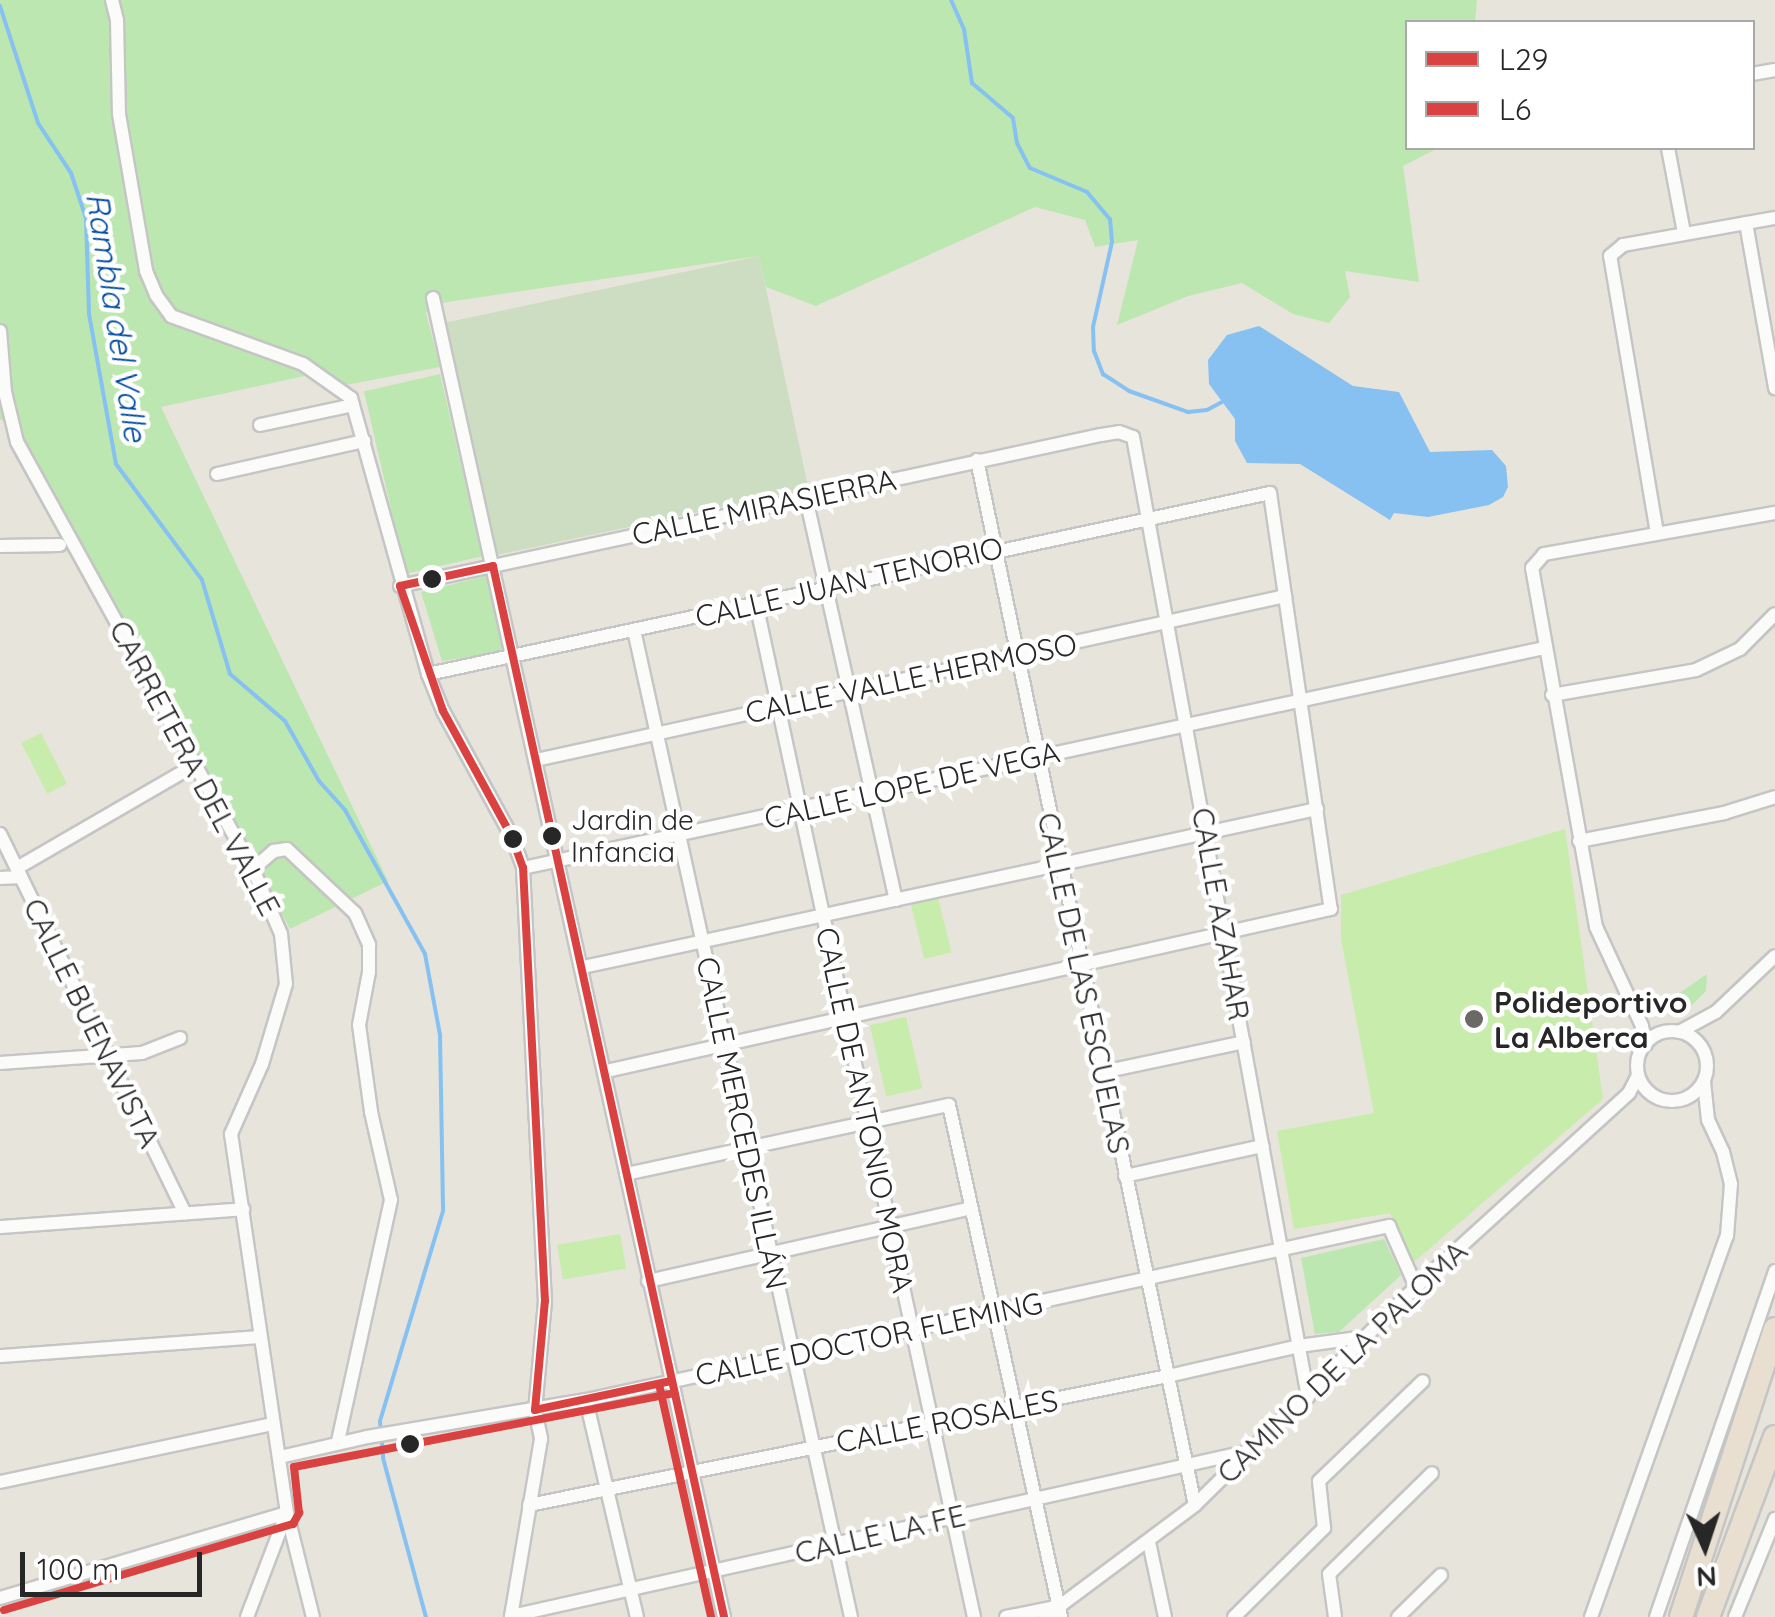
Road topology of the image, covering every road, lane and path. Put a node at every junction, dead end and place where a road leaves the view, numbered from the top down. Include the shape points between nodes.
1 (112, 0) edge
2 (1668, 150) edge
3 (1775, 218) edge
4 (1746, 223) junction
5 (1684, 233) junction
6 (433, 298) dead end
7 (0, 331) edge
8 (1775, 388) edge
9 (353, 405) junction
10 (260, 425) dead end
11 (1128, 434) joint
12 (364, 441) junction
13 (977, 460) junction
14 (217, 474) dead end
15 (806, 498) junction
16 (1775, 512) edge
17 (1150, 518) junction
18 (1657, 533) junction
19 (60, 545) dead end
20 (0, 546) edge
21 (998, 549) junction
22 (493, 566) junction
23 (400, 586) junction
24 (826, 588) junction
25 (1286, 596) junction
26 (756, 603) junction
27 (1775, 614) edge
28 (1169, 622) junction
29 (634, 630) junction
30 (1544, 648) junction
31 (1015, 655) junction
32 (513, 656) junction
33 (428, 674) junction
34 (850, 691) junction
35 (1552, 695) junction
36 (1301, 701) junction
37 (778, 707) junction
38 (1188, 726) junction
39 (657, 734) junction
40 (1036, 756) junction
41 (536, 760) junction
42 (193, 766) junction
43 (872, 792) junction
44 (1775, 797) edge
45 (1317, 809) junction
46 (800, 810) junction
47 (1207, 833) junction
48 (0, 834) edge
49 (679, 836) junction
50 (1578, 840) junction
51 (559, 863) junction
52 (1060, 865) junction
53 (523, 868) junction
54 (253, 869) junction
55 (19, 873) junction
56 (0, 878) edge
57 (896, 900) junction
58 (823, 916) junction
59 (1225, 935) junction
60 (702, 942) junction
61 (1775, 956) edge
62 (1081, 966) junction
63 (583, 968) junction
64 (1716, 1012) junction
65 (1638, 1016) junction
66 (845, 1018) junction
67 (1662, 1032) junction
68 (1679, 1032) junction
69 (180, 1038) dead end
70 (1244, 1042) junction
71 (725, 1044) junction
72 (1646, 1044) junction
73 (1703, 1048) junction
74 (107, 1055) junction
75 (0, 1063) edge
76 (606, 1071) junction
77 (1103, 1072) junction
78 (1641, 1082) junction
79 (1704, 1082) junction
80 (1676, 1102) junction
81 (1708, 1120) junction
82 (868, 1122) junction
83 (1263, 1146) junction
84 (748, 1148) junction
85 (626, 1174) junction
86 (1125, 1176) junction
87 (972, 1208) junction
88 (243, 1209) junction
89 (185, 1213) junction
90 (890, 1226) junction
91 (0, 1227) edge
92 (1282, 1251) junction
93 (771, 1253) junction
94 (1775, 1271) edge
95 (648, 1280) junction
96 (1147, 1280) junction
97 (1416, 1287) junction
98 (994, 1312) junction
99 (1775, 1329) edge
100 (912, 1330) junction
101 (260, 1337) junction
102 (1365, 1337) junction
103 (1299, 1346) junction
104 (793, 1355) junction
105 (0, 1356) edge
106 (1775, 1372) edge
107 (1168, 1376) junction
108 (1423, 1380) dead end
109 (670, 1381) junction
110 (1308, 1397) junction
111 (586, 1400) junction
112 (1015, 1407) junction
113 (535, 1410) junction
114 (272, 1424) junction
115 (932, 1424) junction
116 (1775, 1436) edge
117 (338, 1442) junction
118 (814, 1448) junction
119 (1250, 1451) junction
120 (280, 1457) junction
121 (1186, 1466) junction
122 (691, 1472) junction
123 (1432, 1474) dead end
124 (0, 1482) edge
125 (610, 1489) junction
126 (1035, 1499) junction
127 (529, 1505) junction
128 (1195, 1505) junction
129 (286, 1512) junction
130 (952, 1518) junction
131 (1775, 1519) edge
132 (1149, 1542) junction
133 (835, 1544) junction
134 (714, 1571) junction
135 (1441, 1575) dead end
136 (630, 1590) junction
137 (0, 1598) edge
138 (1060, 1612) edge
139 (246, 1617) edge
140 (313, 1617) edge
141 (511, 1617) edge
142 (637, 1617) edge
143 (724, 1617) edge
144 (851, 1617) edge
145 (974, 1617) edge
146 (1006, 1617) edge
147 (1046, 1617) edge
148 (1165, 1617) edge
149 (1234, 1617) edge
150 (1335, 1617) edge
151 (1398, 1617) edge
152 (1592, 1617) edge
153 (1656, 1617) edge
154 (1682, 1617) edge
155 (1708, 1617) edge
156 (1735, 1617) edge

1 - 9 street via 120,114 146,270 172,316 304,364
2 - 5 street
3 - 4 street
4 - 5 street
4 - 8 street
5 - 18 street via 1622,245 1610,256
6 - 22 street
7 - 42 street, CARRETERA DEL VALLE via 18,442
9 - 10 street
9 - 12 street
11 - 13 street, CALLE MIRASIERRA
11 - 17 street, CALLE AZAHAR via 1136,444
12 - 14 street
12 - 23 street
13 - 15 street, CALLE MIRASIERRA
13 - 21 street, CALLE DE LAS ESCUELAS
15 - 22 street, CALLE MIRASIERRA
15 - 24 street
16 - 18 street
17 - 21 street, CALLE JUAN TENORIO
17 - 25 street, CALLE JUAN TENORIO via 1270,492
17 - 28 street, CALLE AZAHAR
18 - 30 street via 1536,560
19 - 20 street
21 - 24 street, CALLE JUAN TENORIO
21 - 31 street, CALLE DE LAS ESCUELAS
22 - 23 street, CALLE MIRASIERRA
22 - 32 street
23 - 33 street
24 - 26 street, CALLE JUAN TENORIO
24 - 34 street
25 - 28 street, CALLE VALLE HERMOSO
25 - 36 street
26 - 29 street, CALLE JUAN TENORIO
26 - 37 street, CALLE DE ANTONIO MORA
27 - 35 street via 1740,649 1696,670
28 - 31 street, CALLE VALLE HERMOSO
28 - 38 street, CALLE AZAHAR
29 - 32 street, CALLE JUAN TENORIO
29 - 39 street, CALLE MERCEDES ILLÁN
30 - 35 street
30 - 36 street, CALLE LOPE DE VEGA
31 - 34 street, CALLE VALLE HERMOSO
31 - 40 street, CALLE DE LAS ESCUELAS
32 - 33 street, CALLE JUAN TENORIO
32 - 41 street
33 - 53 street
34 - 37 street, CALLE VALLE HERMOSO
34 - 43 street
35 - 50 street
36 - 38 street, CALLE LOPE DE VEGA
36 - 45 street
37 - 39 street, CALLE VALLE HERMOSO
37 - 46 street, CALLE DE ANTONIO MORA
38 - 40 street, CALLE LOPE DE VEGA
38 - 47 street, CALLE AZAHAR
39 - 41 street, CALLE VALLE HERMOSO
39 - 49 street, CALLE MERCEDES ILLÁN
40 - 43 street, CALLE LOPE DE VEGA
40 - 52 street, CALLE DE LAS ESCUELAS
41 - 51 street
42 - 54 street, CARRETERA DEL VALLE
42 - 55 street
43 - 46 street, CALLE LOPE DE VEGA
43 - 57 street
44 - 50 street
45 - 47 street
45 - 59 street via 1332,909
46 - 49 street, CALLE LOPE DE VEGA
46 - 58 street, CALLE DE ANTONIO MORA
47 - 52 street
47 - 59 street, CALLE AZAHAR
48 - 55 street, CALLE BUENAVISTA
49 - 51 street, CALLE LOPE DE VEGA
49 - 60 street, CALLE MERCEDES ILLÁN
50 - 65 street via 1596,928
51 - 53 street, CALLE LOPE DE VEGA
51 - 63 street
52 - 57 street
52 - 62 street, CALLE DE LAS ESCUELAS
53 - 113 street via 545,1301
54 - 88 street, CARRETERA DEL VALLE via 282,934 286,984 262,1064 231,1134
54 - 117 street via 287,849 355,914 368,944 360,1025 391,1200
55 - 56 street
55 - 74 street, CALLE BUENAVISTA
57 - 58 street
58 - 60 street
58 - 66 street, CALLE DE ANTONIO MORA
59 - 62 street
59 - 70 street, CALLE AZAHAR
60 - 63 street
60 - 71 street, CALLE MERCEDES ILLÁN
61 - 64 street
62 - 66 street
62 - 77 street, CALLE DE LAS ESCUELAS
63 - 76 street
64 - 68 street
64 - 73 street
65 - 67 street
65 - 72 street
66 - 71 street
66 - 82 street, CALLE DE ANTONIO MORA
67 - 68 street
67 - 72 street
68 - 73 street
69 - 74 street via 142,1053
70 - 77 street
70 - 83 street, CALLE AZAHAR
71 - 76 street
71 - 84 street, CALLE MERCEDES ILLÁN
72 - 78 street via 1637,1062
73 - 79 street
74 - 75 street
74 - 89 street, CALLE BUENAVISTA
76 - 85 street
77 - 86 street, CALLE DE LAS ESCUELAS
78 - 80 street via 1664,1101
78 - 97 street, CAMINO DE LA PALOMA
79 - 80 street
79 - 81 street
80 - 81 street
81 - 152 street via 1729,1172 1727,1236
82 - 84 street
82 - 87 street via 949,1105
82 - 90 street, CALLE DE ANTONIO MORA
83 - 86 street
83 - 92 street, CALLE AZAHAR
84 - 85 street
84 - 93 street, CALLE MERCEDES ILLÁN
85 - 95 street
86 - 96 street, CALLE DE LAS ESCUELAS
87 - 90 street
87 - 98 street
88 - 89 street
88 - 101 street, CARRETERA DEL VALLE
89 - 91 street
90 - 93 street
90 - 100 street, CALLE DE ANTONIO MORA
92 - 96 street, CALLE DOCTOR FLEMING
92 - 97 street, CALLE DOCTOR FLEMING via 1388,1226
92 - 103 street, CALLE AZAHAR
93 - 95 street
93 - 104 street, CALLE MERCEDES ILLÁN
94 - 153 street
95 - 109 street
96 - 98 street, CALLE DOCTOR FLEMING
96 - 107 street, CALLE DE LAS ESCUELAS
97 - 102 street, CAMINO DE LA PALOMA
98 - 100 street, CALLE DOCTOR FLEMING
98 - 112 street
99 - 154 highway
100 - 104 street, CALLE DOCTOR FLEMING
100 - 115 street, CALLE DE ANTONIO MORA
101 - 105 street
101 - 114 street, CARRETERA DEL VALLE
102 - 103 street, CALLE ROSALES
102 - 110 street, CAMINO DE LA PALOMA
103 - 107 street, CALLE ROSALES
103 - 110 street, CALLE AZAHAR
104 - 109 street, CALLE DOCTOR FLEMING
104 - 118 street, CALLE MERCEDES ILLÁN
106 - 154 highway
107 - 112 street, CALLE ROSALES
107 - 121 street, CALLE DE LAS ESCUELAS
108 - 149 street via 1319,1481 1324,1528
109 - 111 street, CALLE DOCTOR FLEMING
109 - 122 street
110 - 119 street, CAMINO DE LA PALOMA
111 - 113 street, CALLE DOCTOR FLEMING
111 - 125 street
112 - 115 street, CALLE ROSALES
112 - 126 street
113 - 117 street, CALLE DOCTOR FLEMING
113 - 127 street via 541,1439
114 - 120 street, CARRETERA DEL VALLE
114 - 124 street
115 - 118 street, CALLE ROSALES
115 - 130 street, CALLE DE ANTONIO MORA
116 - 155 highway
117 - 120 street, CALLE DOCTOR FLEMING
118 - 122 street, CALLE ROSALES
118 - 133 street, CALLE MERCEDES ILLÁN
119 - 121 street, CALLE LA FE
119 - 128 street, CAMINO DE LA PALOMA
120 - 129 street, CARRETERA DEL VALLE
121 - 126 street, CALLE LA FE
121 - 128 street, CALLE DE LAS ESCUELAS
122 - 125 street, CALLE ROSALES
122 - 134 street
123 - 150 street via 1329,1574
125 - 127 street, CALLE ROSALES
125 - 136 street
126 - 130 street, CALLE LA FE
126 - 138 street
127 - 141 street
128 - 132 street, CAMINO DE LA PALOMA
129 - 137 street
129 - 139 street
129 - 140 street, CARRETERA DEL VALLE
130 - 133 street, CALLE LA FE
130 - 145 street, CALLE DE ANTONIO MORA
131 - 156 street
132 - 138 street, CAMINO DE LA PALOMA
132 - 148 street
133 - 134 street, CALLE LA FE
133 - 144 street, CALLE MERCEDES ILLÁN
134 - 136 street, CALLE LA FE
134 - 143 street
135 - 151 street
136 - 141 street, CALLE LA FE
136 - 142 street
138 - 146 street
138 - 147 street, CAMINO DE LA PALOMA

